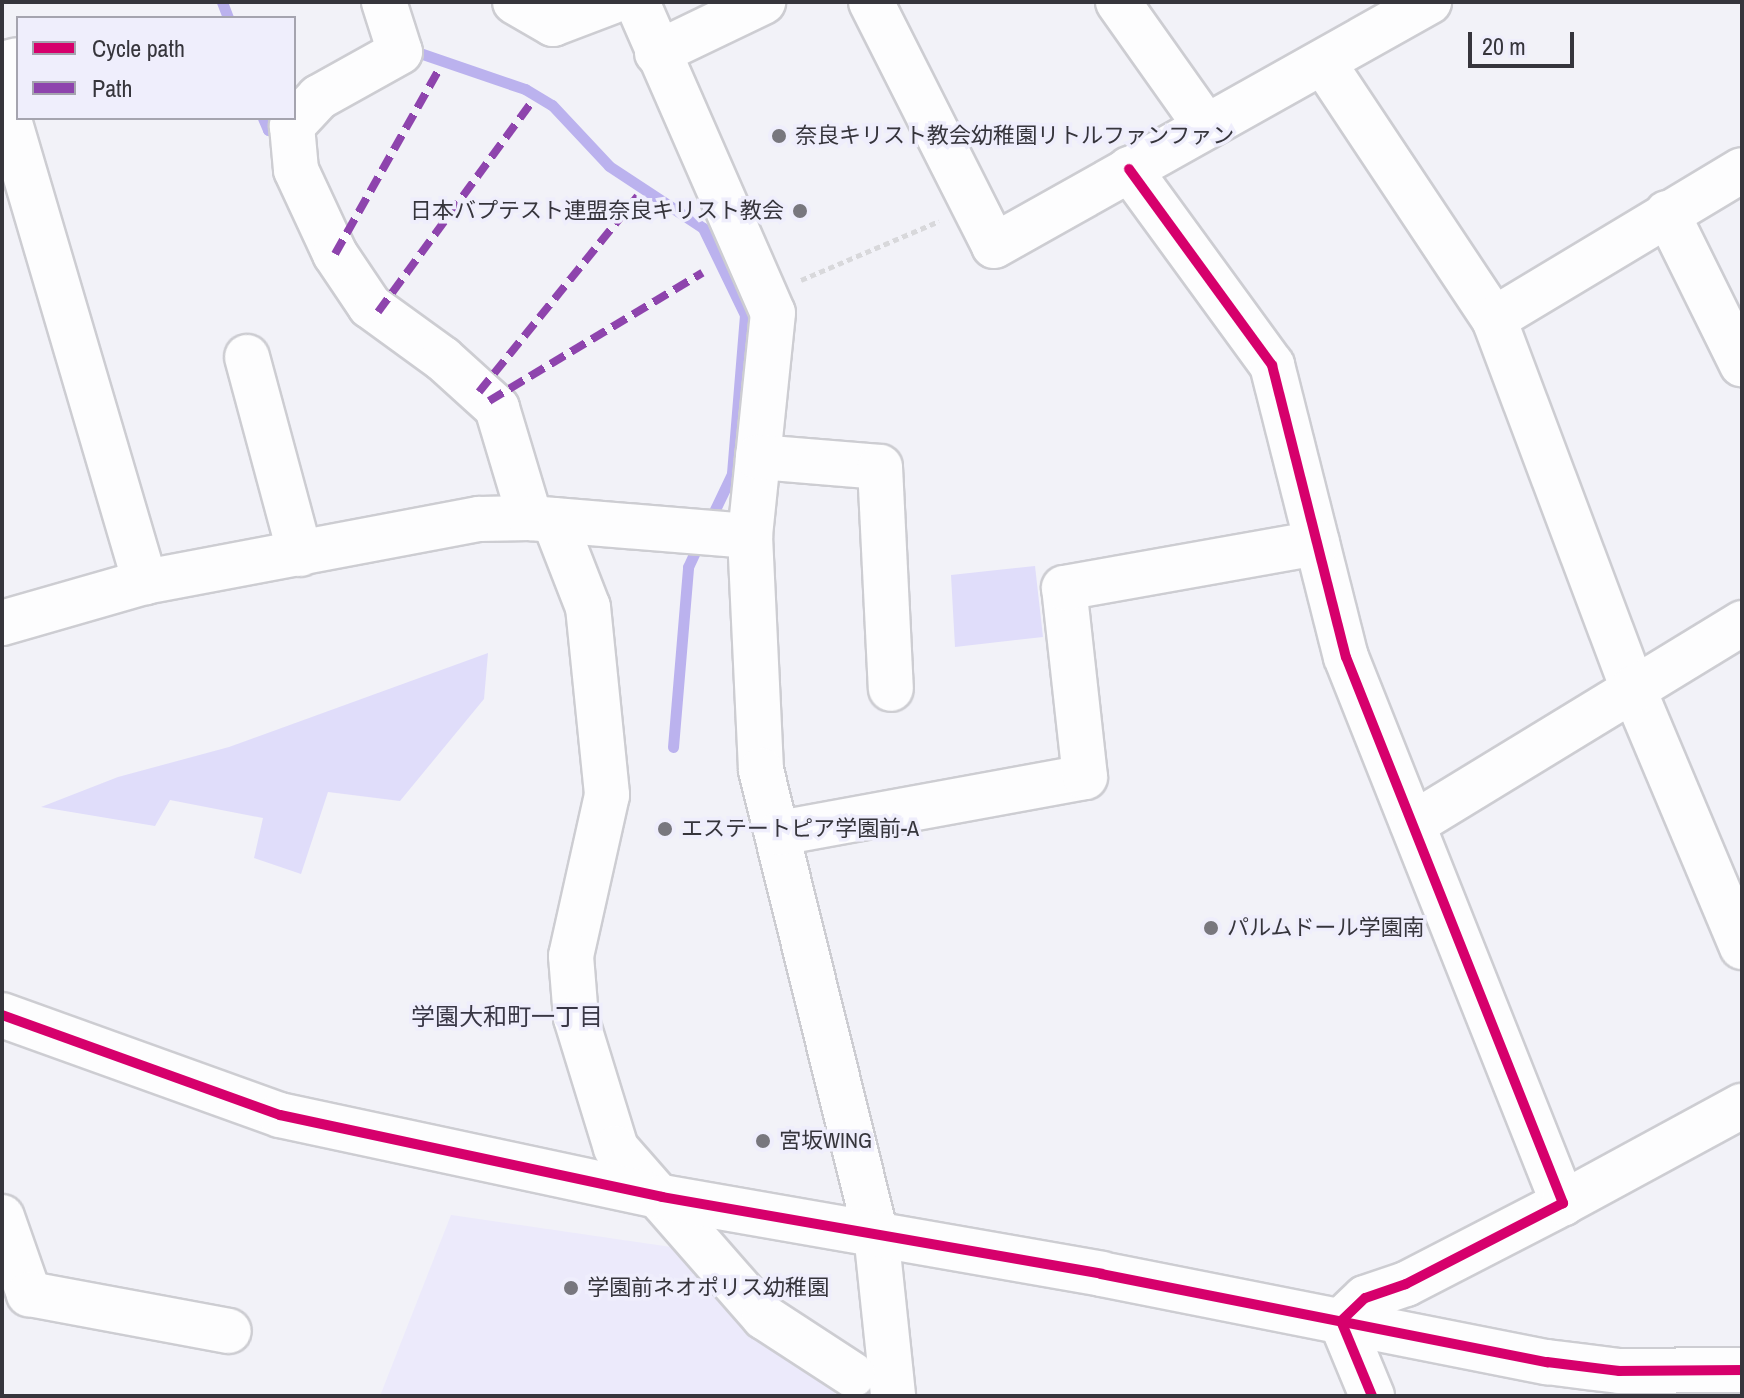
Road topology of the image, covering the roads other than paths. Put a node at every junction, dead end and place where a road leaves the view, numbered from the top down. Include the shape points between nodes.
1 (384, 2) edge
2 (515, 2) edge
3 (611, 2) edge
4 (637, 2) edge
5 (763, 2) edge
6 (871, 2) edge
7 (1118, 2) edge
8 (1409, 7) edge
9 (657, 53) junction
10 (1323, 62) junction
11 (2, 96) edge
12 (1205, 125) junction
13 (1129, 169) junction
14 (1742, 170) edge
15 (1667, 213) junction
16 (1494, 319) junction
17 (247, 357) dead end
18 (1742, 365) edge
19 (758, 457) junction
20 (542, 519) junction
21 (750, 536) junction
22 (1317, 543) junction
23 (300, 554) junction
24 (145, 582) junction
25 (2, 623) edge
26 (1742, 623) edge
27 (1633, 688) junction
28 (891, 689) dead end
29 (1413, 824) junction
30 (780, 833) junction
31 (1742, 947) edge
32 (2, 1015) edge
33 (1742, 1106) edge
34 (662, 1197) junction
35 (1563, 1203) junction
36 (2, 1217) edge
37 (876, 1233) junction
38 (1341, 1321) junction
39 (229, 1331) dead end
40 (1742, 1370) edge
41 (872, 1381) edge
42 (1372, 1396) edge

1 - 20 street via 400,52 319,97 292,126 296,170 335,254 370,306 443,359 497,408
2 - 3 street via 553,24
4 - 9 street
5 - 9 street
6 - 13 street via 994,246
7 - 12 street
8 - 10 street
9 - 19 street via 773,313
10 - 12 street
10 - 16 street
11 - 24 street
12 - 13 street
13 - 22 street via 1272,365
14 - 15 street
15 - 16 street
15 - 18 street
16 - 27 street
17 - 23 street
19 - 21 street
19 - 28 street via 880,467
20 - 21 street
20 - 23 street via 479,519
20 - 34 street via 588,607 607,795 571,956 576,1018 616,1148
21 - 30 street via 761,770
22 - 29 street via 1346,657
22 - 30 street via 1064,588 1085,777
23 - 24 street
24 - 25 street
26 - 27 street
27 - 29 street
27 - 31 street
29 - 35 street
30 - 37 street
32 - 34 street via 280,1115
33 - 35 street
34 - 37 street
34 - 41 street via 764,1317
35 - 38 street via 1406,1284 1365,1298
36 - 39 street via 29,1294
37 - 38 street
37 - 41 street
38 - 40 street via 1619,1371
38 - 42 street

